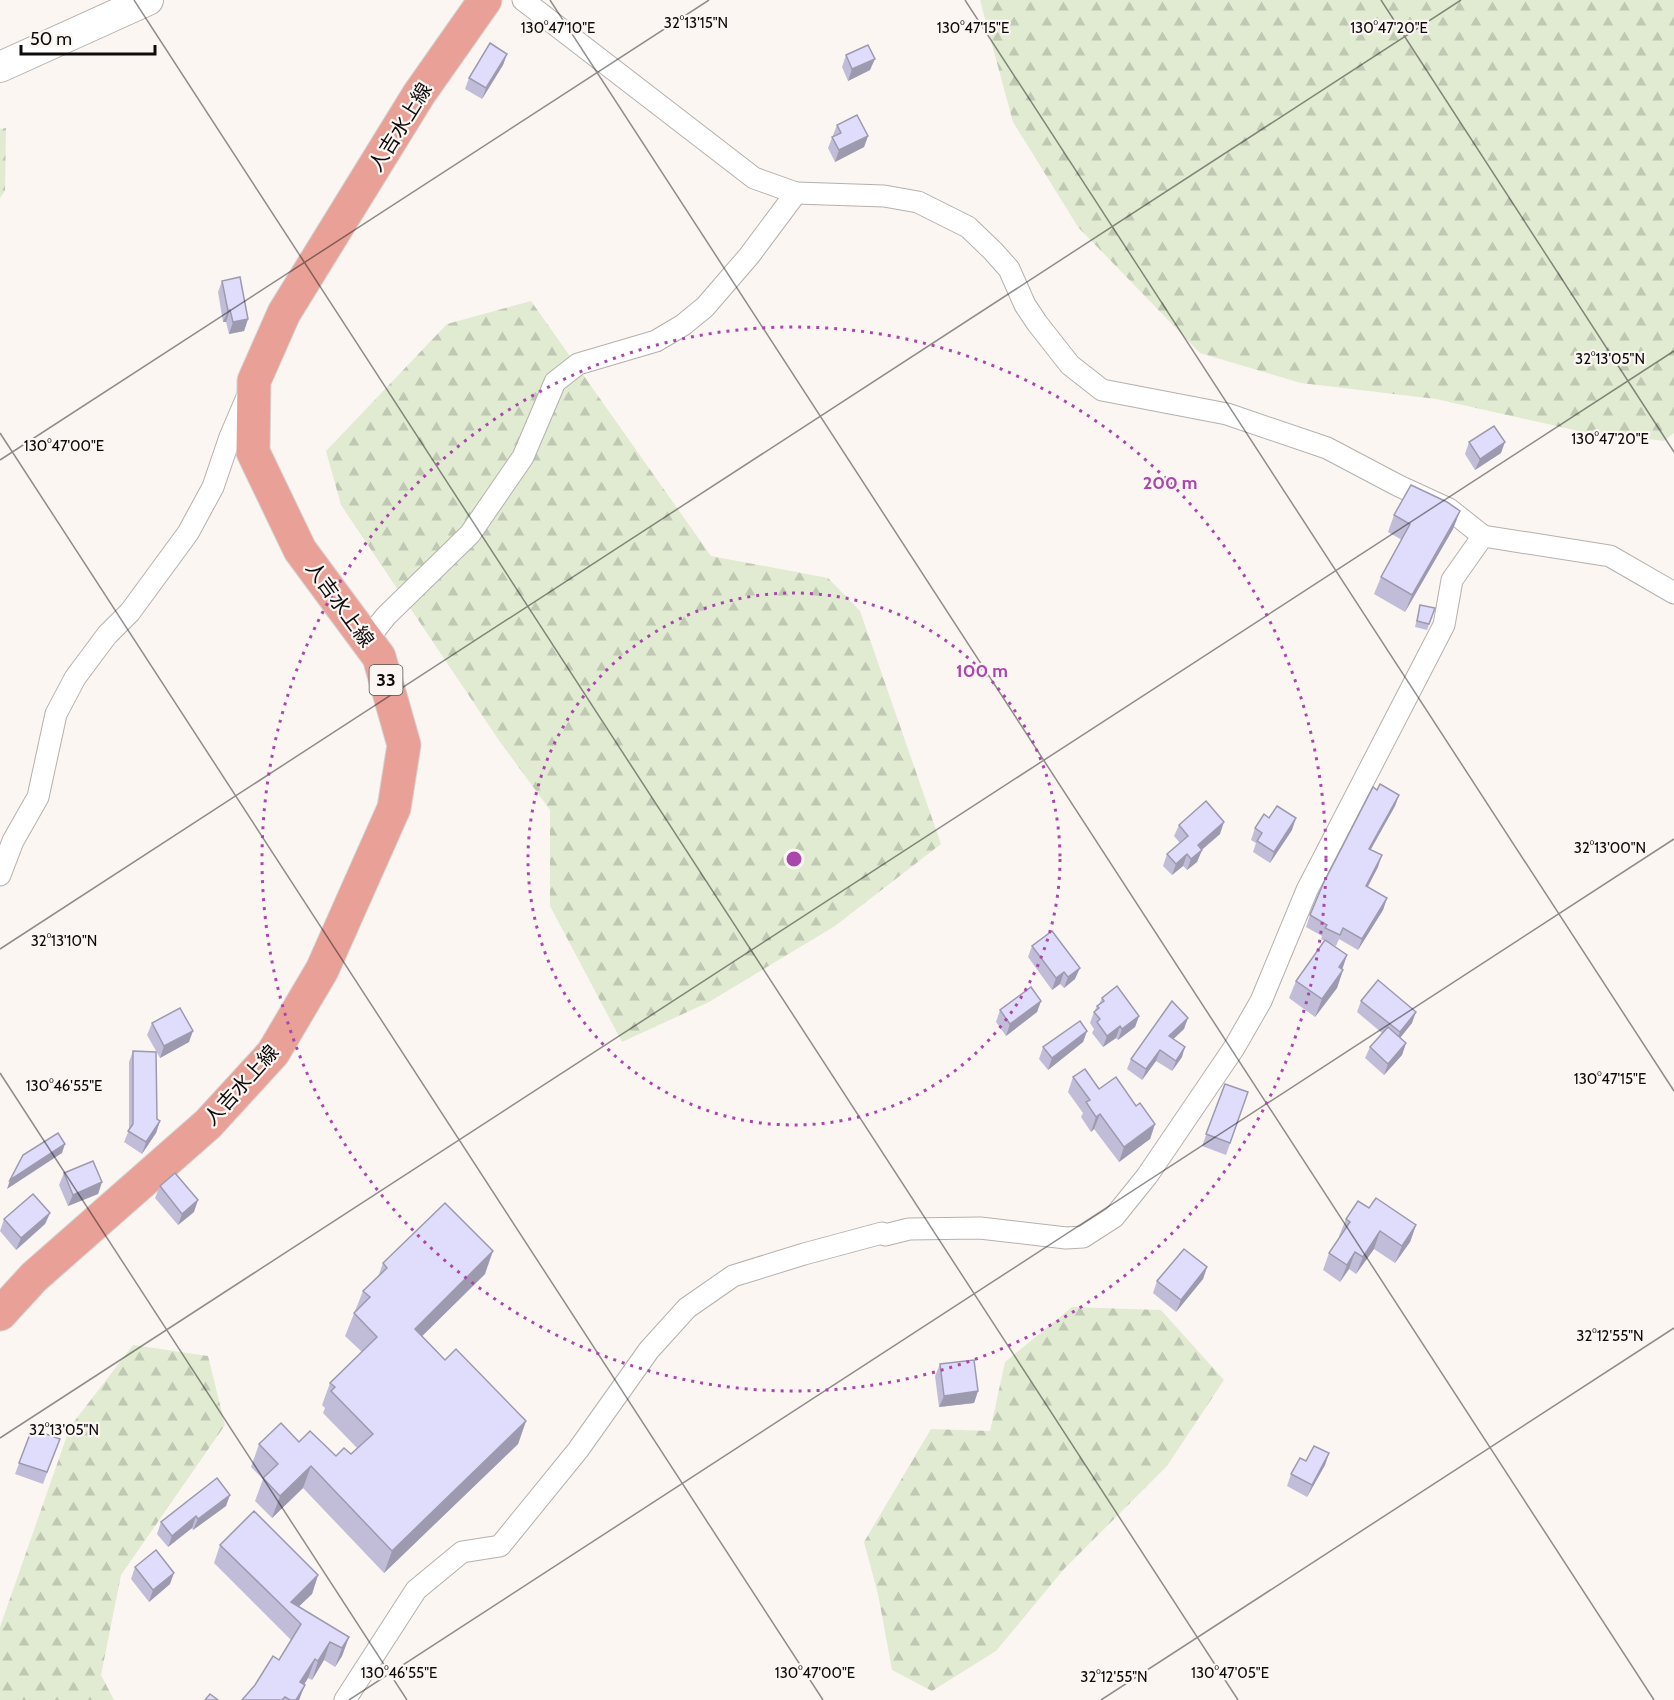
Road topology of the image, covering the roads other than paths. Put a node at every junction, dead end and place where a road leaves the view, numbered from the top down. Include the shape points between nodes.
1 (148, 0) edge
2 (485, 0) edge
3 (523, 0) edge
4 (0, 68) edge
5 (796, 193) junction
6 (254, 381) junction
7 (1483, 536) junction
8 (1674, 593) edge
9 (367, 640) junction
10 (0, 876) edge
11 (0, 1314) edge
12 (345, 1700) edge

1 - 4 street
2 - 6 main road, 人吉水上線 / 33 via 419,94 284,313
3 - 5 street via 754,178
5 - 7 street via 884,196 918,202 968,227 993,251 1009,269 1036,323 1070,365 1102,390 1227,414 1327,448 1449,509
5 - 9 street via 749,256 705,307 683,325 656,341 578,364 555,382 523,457 470,534 386,616
6 - 9 main road, 人吉水上線 / 33 via 253,452 300,550
6 - 10 street via 213,487 188,533 75,678 56,714 38,797 13,841
7 - 8 street via 1610,556
7 - 12 street via 1452,580 1444,624 1307,890 1261,1001 1234,1048 1147,1176 1114,1217 1083,1237 980,1228 882,1233 733,1276 687,1308 649,1350 579,1450 501,1546 462,1552 416,1590
9 - 11 main road, 人吉水上線 / 33 via 379,657 404,745 394,808 322,970 273,1053 207,1124 34,1277

